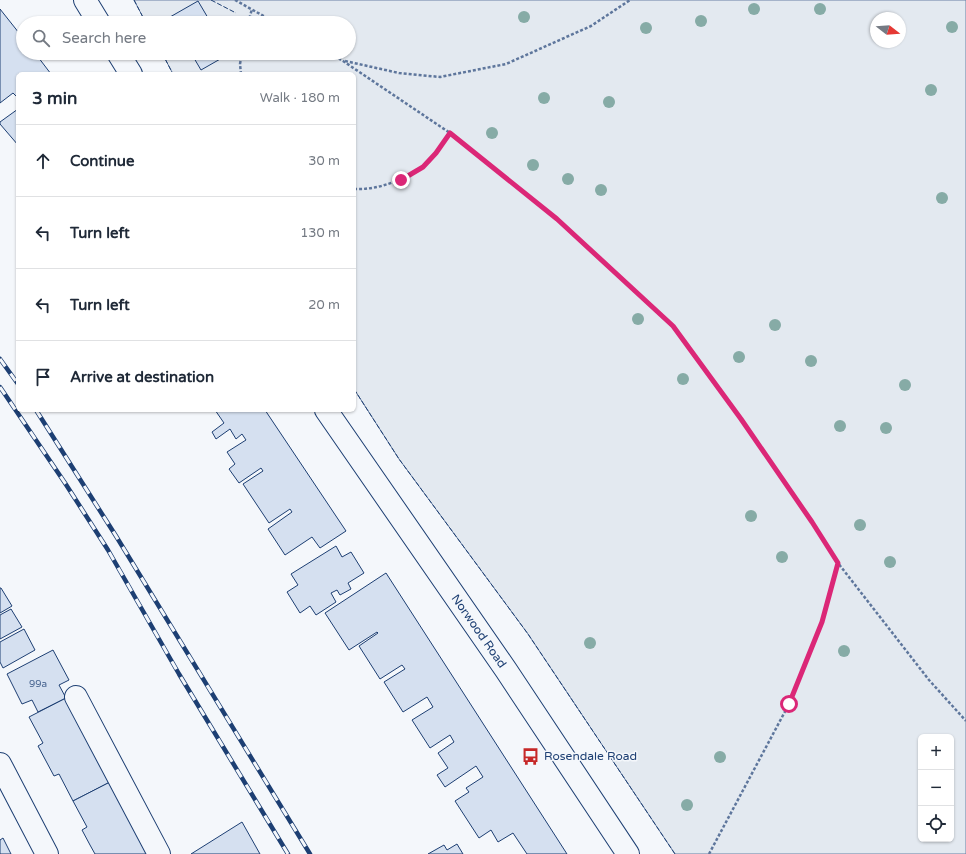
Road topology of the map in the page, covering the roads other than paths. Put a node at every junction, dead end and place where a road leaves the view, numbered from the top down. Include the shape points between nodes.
1 (85, 0) edge
2 (95, 16) edge
3 (122, 60) edge
4 (130, 72) edge
5 (327, 412) edge
6 (76, 697) dead end
7 (0, 764) edge
8 (47, 854) edge
9 (159, 854) edge
10 (628, 854) edge

1 - 2 main road
3 - 4 main road
5 - 10 main road, Norwood Road via 506,670
6 - 9 main road
7 - 8 main road

